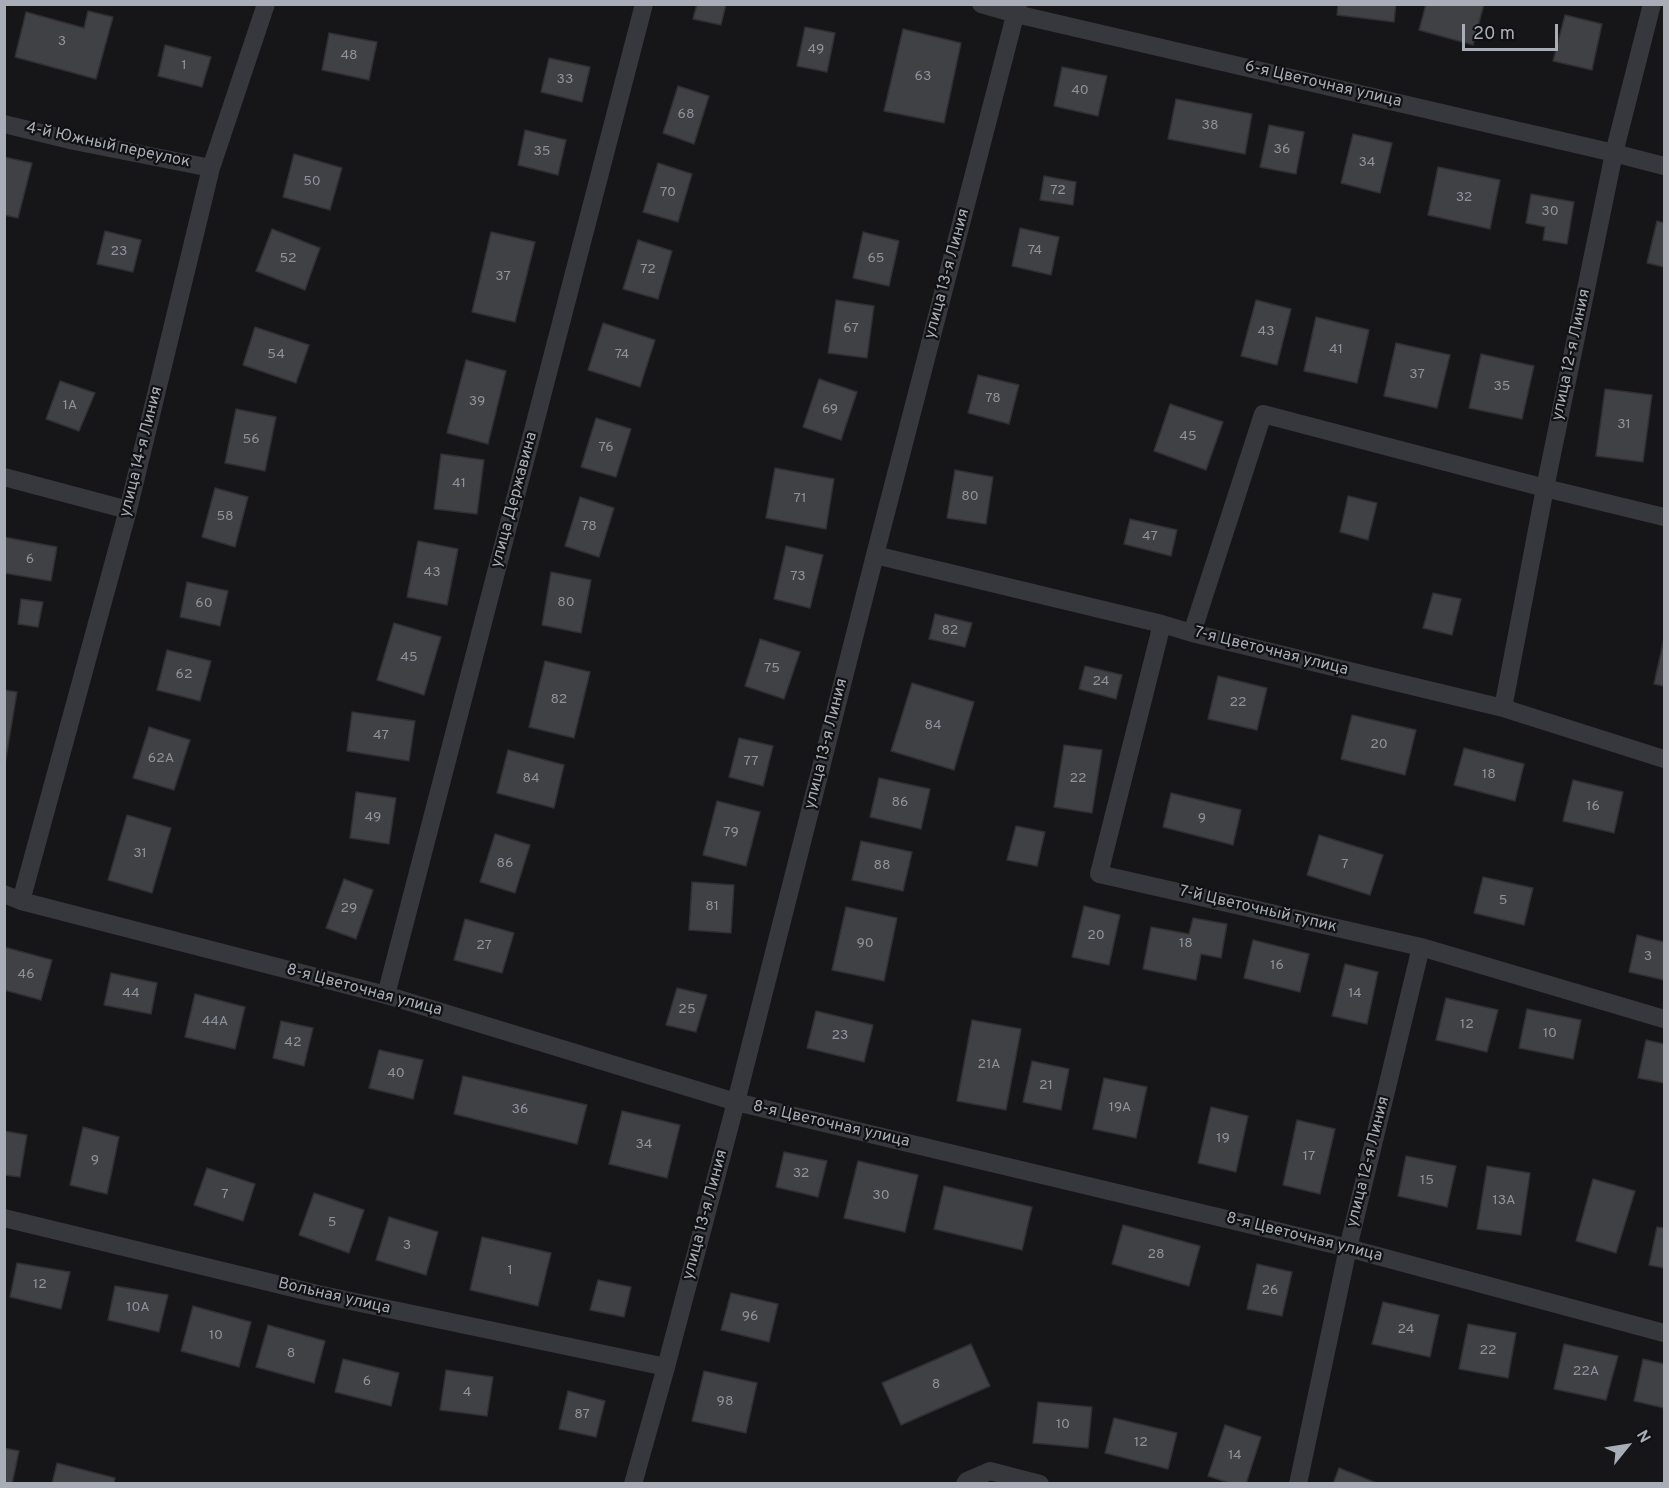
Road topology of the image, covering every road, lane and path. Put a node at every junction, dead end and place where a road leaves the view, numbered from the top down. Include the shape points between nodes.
1 (266, 4) edge
2 (644, 4) edge
3 (981, 4) edge
4 (1652, 4) edge
5 (1017, 9) edge
6 (4, 124) edge
7 (1614, 153) junction
8 (1665, 166) edge
9 (211, 168) junction
10 (4, 477) edge
11 (1545, 488) junction
12 (128, 510) junction
13 (1665, 517) edge
14 (875, 555) junction
15 (1162, 624) junction
16 (1192, 633) junction
17 (1503, 708) junction
18 (1665, 759) edge
19 (13, 897) edge
20 (1421, 947) junction
21 (386, 995) junction
22 (1665, 1019) edge
23 (736, 1102) junction
24 (4, 1218) edge
25 (1348, 1248) junction
26 (1665, 1333) edge
27 (666, 1367) junction
28 (633, 1484) edge
29 (965, 1484) edge
30 (1040, 1484) edge
31 (1298, 1484) edge

1 - 9 lane, улица 14-я Линия
2 - 21 lane, улица Державина
3 - 5 lane, 6-я Цветочная улица
4 - 7 lane, улица 12-я Линия
5 - 7 lane, 6-я Цветочная улица
5 - 14 lane, улица 13-я Линия
6 - 9 lane, 4-й Южный переулок
7 - 8 lane, 6-я Цветочная улица
7 - 11 lane, улица 12-я Линия
9 - 12 lane, улица 14-я Линия
10 - 12 lane
11 - 13 lane
11 - 16 lane via 1263,414
11 - 17 lane, улица 12-я Линия
12 - 19 lane, улица 14-я Линия
14 - 15 lane, 7-я Цветочная улица
14 - 23 lane, улица 13-я Линия
15 - 16 lane, 7-я Цветочная улица
15 - 20 lane, 7-й Цветочный тупик via 1099,874
16 - 17 lane, 7-я Цветочная улица
17 - 18 lane, 7-я Цветочная улица
19 - 21 lane, 8-я Цветочная улица
20 - 22 lane, 7-й Цветочный тупик
20 - 25 lane, улица 12-я Линия
21 - 23 lane, 8-я Цветочная улица
23 - 25 lane, 8-я Цветочная улица
23 - 27 lane, улица 13-я Линия
24 - 27 lane, Вольная улица via 322,1295
25 - 26 lane, 8-я Цветочная улица
25 - 31 lane, улица 12-я Линия
27 - 28 lane, улица 13-я Линия
29 - 30 lane via 990,1471

